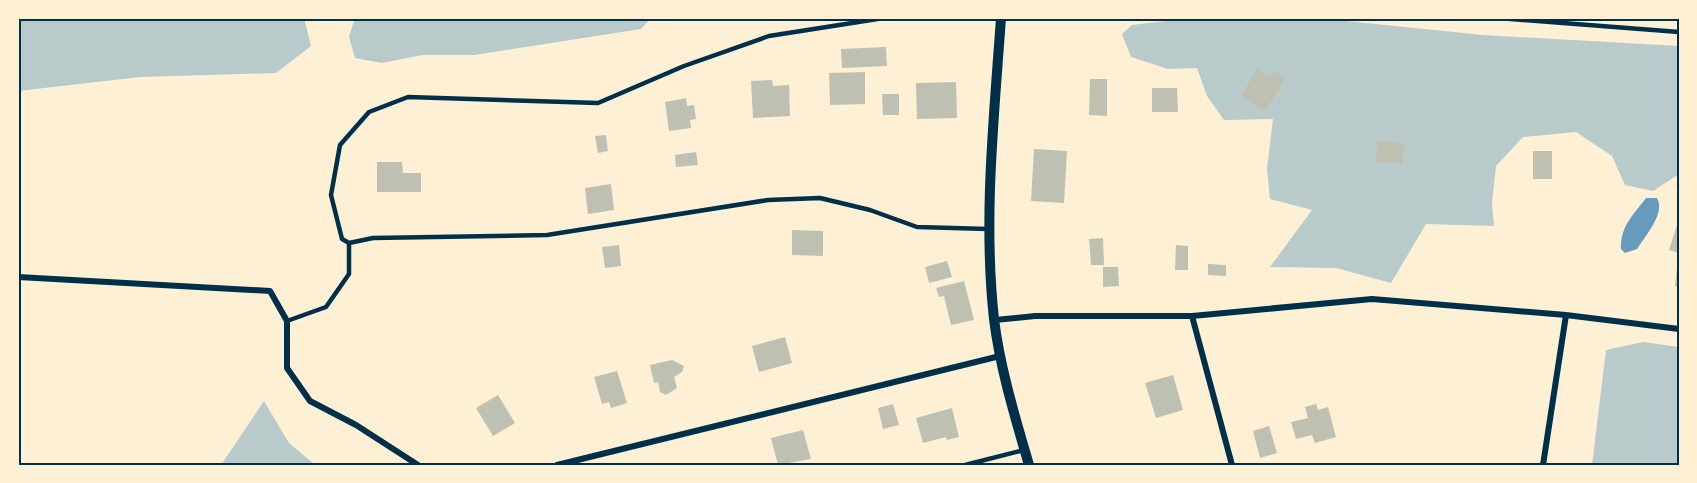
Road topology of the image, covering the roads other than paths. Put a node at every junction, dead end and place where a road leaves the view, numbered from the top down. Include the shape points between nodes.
1 (884, 18) edge
2 (1001, 18) edge
3 (1498, 18) edge
4 (1679, 32) edge
5 (988, 229) junction
6 (349, 243) junction
7 (18, 277) edge
8 (1566, 315) junction
9 (1192, 316) junction
10 (995, 320) junction
11 (287, 321) junction
12 (1679, 329) edge
13 (1000, 356) junction
14 (1024, 450) junction
15 (418, 465) edge
16 (557, 465) edge
17 (965, 465) edge
18 (1029, 465) edge
19 (1232, 465) edge
20 (1543, 465) edge

1 - 6 lane via 769,36 684,66 598,103 408,97 369,111 340,145 331,195 342,239
2 - 5 street
3 - 4 lane
5 - 6 lane via 917,227 820,198 768,200 547,235 373,238
5 - 10 street
6 - 11 lane via 349,274 326,307
7 - 11 street via 270,291
8 - 9 street via 1372,299
8 - 12 street
8 - 20 street
9 - 10 street via 1035,316
9 - 19 street
10 - 13 street
11 - 15 street via 287,368 310,401
13 - 14 street
13 - 16 street
14 - 17 lane
14 - 18 street

